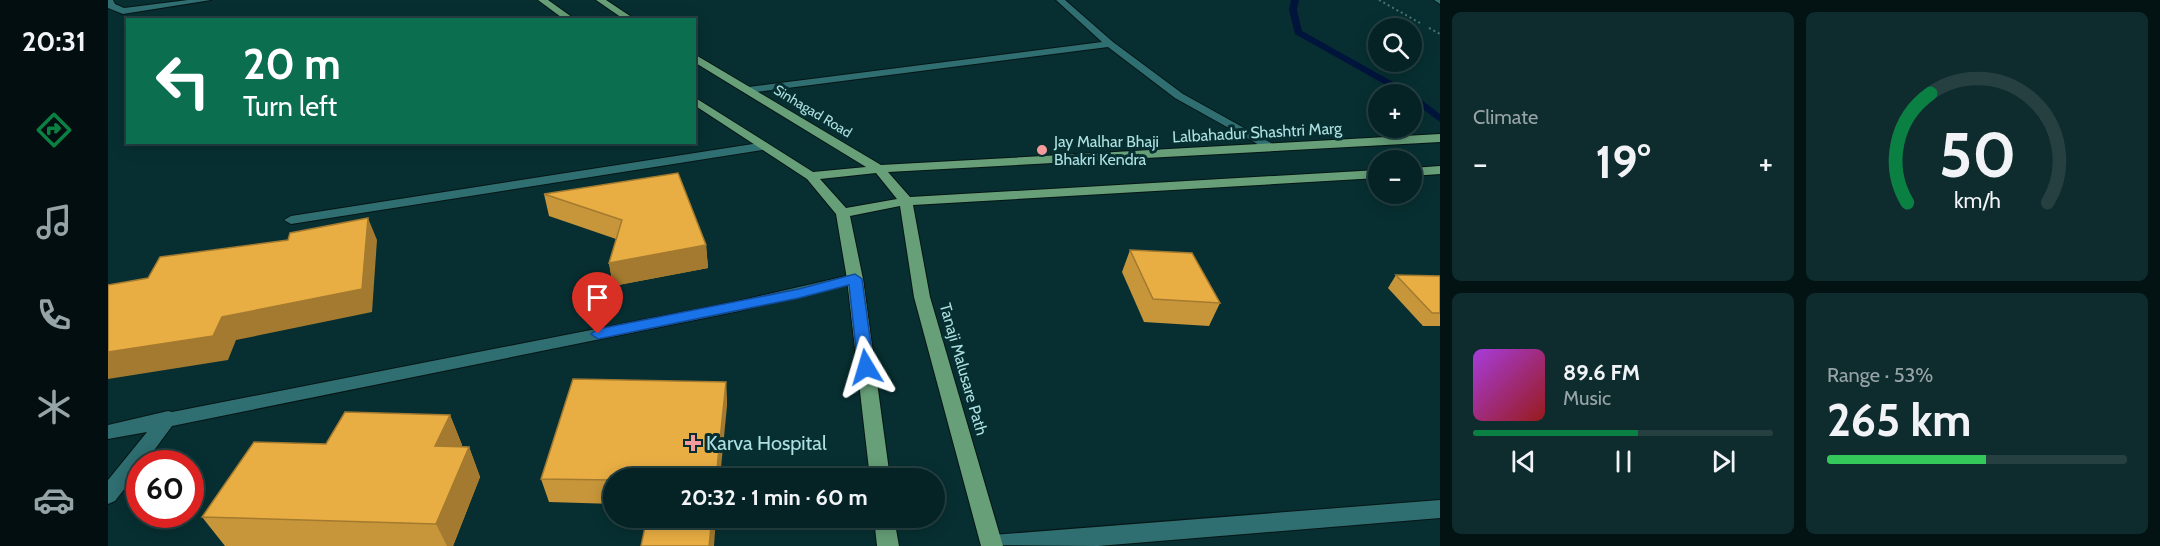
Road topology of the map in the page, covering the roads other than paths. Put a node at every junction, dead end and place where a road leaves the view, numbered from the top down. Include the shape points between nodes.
1 (109, 0) edge
2 (207, 0) edge
3 (542, 0) edge
4 (600, 0) edge
5 (1060, 0) edge
6 (569, 18) edge
7 (629, 18) edge
8 (1110, 44) junction
9 (696, 58) edge
10 (748, 90) junction
11 (696, 101) edge
12 (1440, 138) edge
13 (765, 146) junction
14 (1274, 148) junction
15 (879, 169) junction
16 (1440, 170) edge
17 (1422, 171) edge
18 (1368, 175) edge
19 (811, 176) junction
20 (906, 201) junction
21 (840, 211) junction
22 (291, 220) dead end
23 (855, 279) junction
24 (168, 418) junction
25 (108, 432) edge
26 (879, 468) edge
27 (108, 495) edge
28 (1440, 509) edge
29 (885, 528) edge
30 (888, 546) edge
31 (992, 546) edge

1 - 2 street via 111,6 123,11
3 - 6 main road
4 - 7 main road
5 - 8 street
8 - 10 street
8 - 14 street via 1179,96
9 - 10 main road, Sinhagad Road
10 - 15 main road, Sinhagad Road
11 - 13 main road
12 - 14 main road, Lalbahadur Shashtri Marg
13 - 19 main road
13 - 22 street
14 - 15 main road, Lalbahadur Shashtri Marg
15 - 19 main road, Lalbahadur Shashtri Marg
15 - 20 main road, Sinhagad Road
16 - 17 main road
18 - 20 main road
19 - 21 main road
20 - 21 main road
20 - 31 main road, Tanaji Malusare Path via 922,297
21 - 23 main road
23 - 24 street via 734,307
23 - 26 main road
24 - 25 street
24 - 27 street
28 - 31 street
29 - 30 main road

